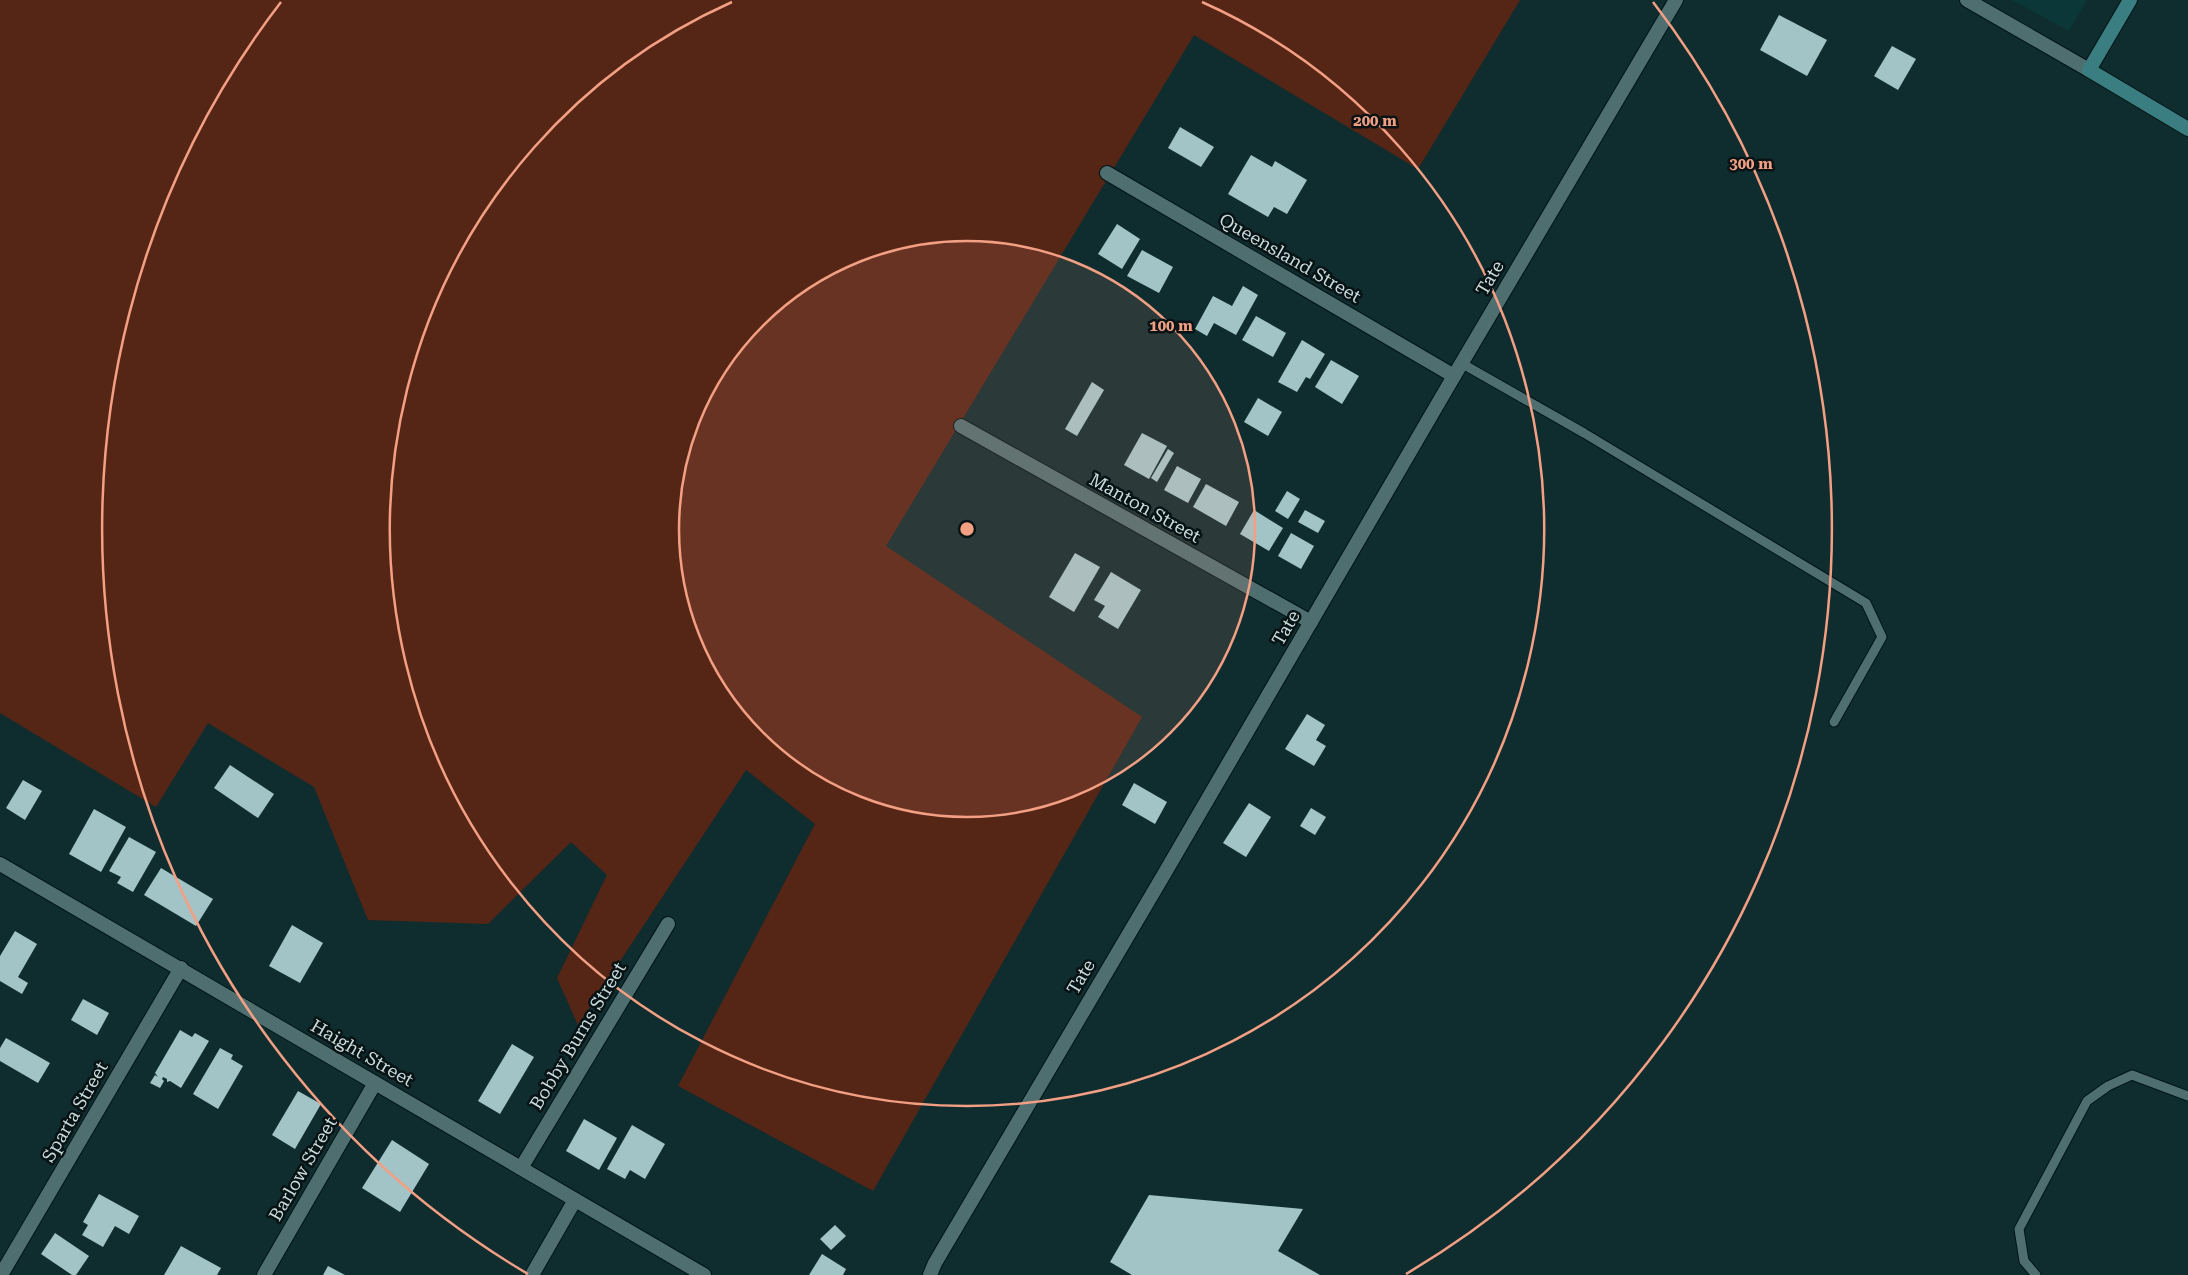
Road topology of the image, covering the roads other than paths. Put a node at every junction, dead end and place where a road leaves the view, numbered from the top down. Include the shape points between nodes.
1 (1676, 0) edge
2 (1967, 0) edge
3 (2130, 0) edge
4 (2089, 70) junction
5 (2188, 128) edge
6 (1107, 172) dead end
7 (1461, 363) junction
8 (1454, 376) junction
9 (961, 426) dead end
10 (1311, 622) junction
11 (1834, 722) dead end
12 (0, 864) edge
13 (668, 924) dead end
14 (181, 968) junction
15 (375, 1082) junction
16 (2188, 1096) edge
17 (521, 1168) junction
18 (575, 1200) junction
19 (1, 1275) edge
20 (264, 1275) edge
21 (532, 1275) edge
22 (704, 1275) edge
23 (930, 1275) edge
24 (2036, 1275) edge

1 - 7 street, Tate
2 - 4 street
3 - 4 main road
4 - 5 main road
6 - 8 street, Queensland Street
7 - 8 street, Tate
7 - 11 lane via 1866,603 1882,637
8 - 10 street, Tate
9 - 10 street, Manton Street
10 - 23 street, Tate via 934,1263
12 - 14 street, Haight Street
13 - 17 street, Bobby Burns Street
14 - 15 street, Haight Street
14 - 19 street, Sparta Street
15 - 17 street, Haight Street
15 - 20 street, Barlow Street
16 - 24 lane via 2132,1075 2087,1101 2019,1230 2024,1261
17 - 18 street, Haight Street
18 - 21 street
18 - 22 street, Haight Street

